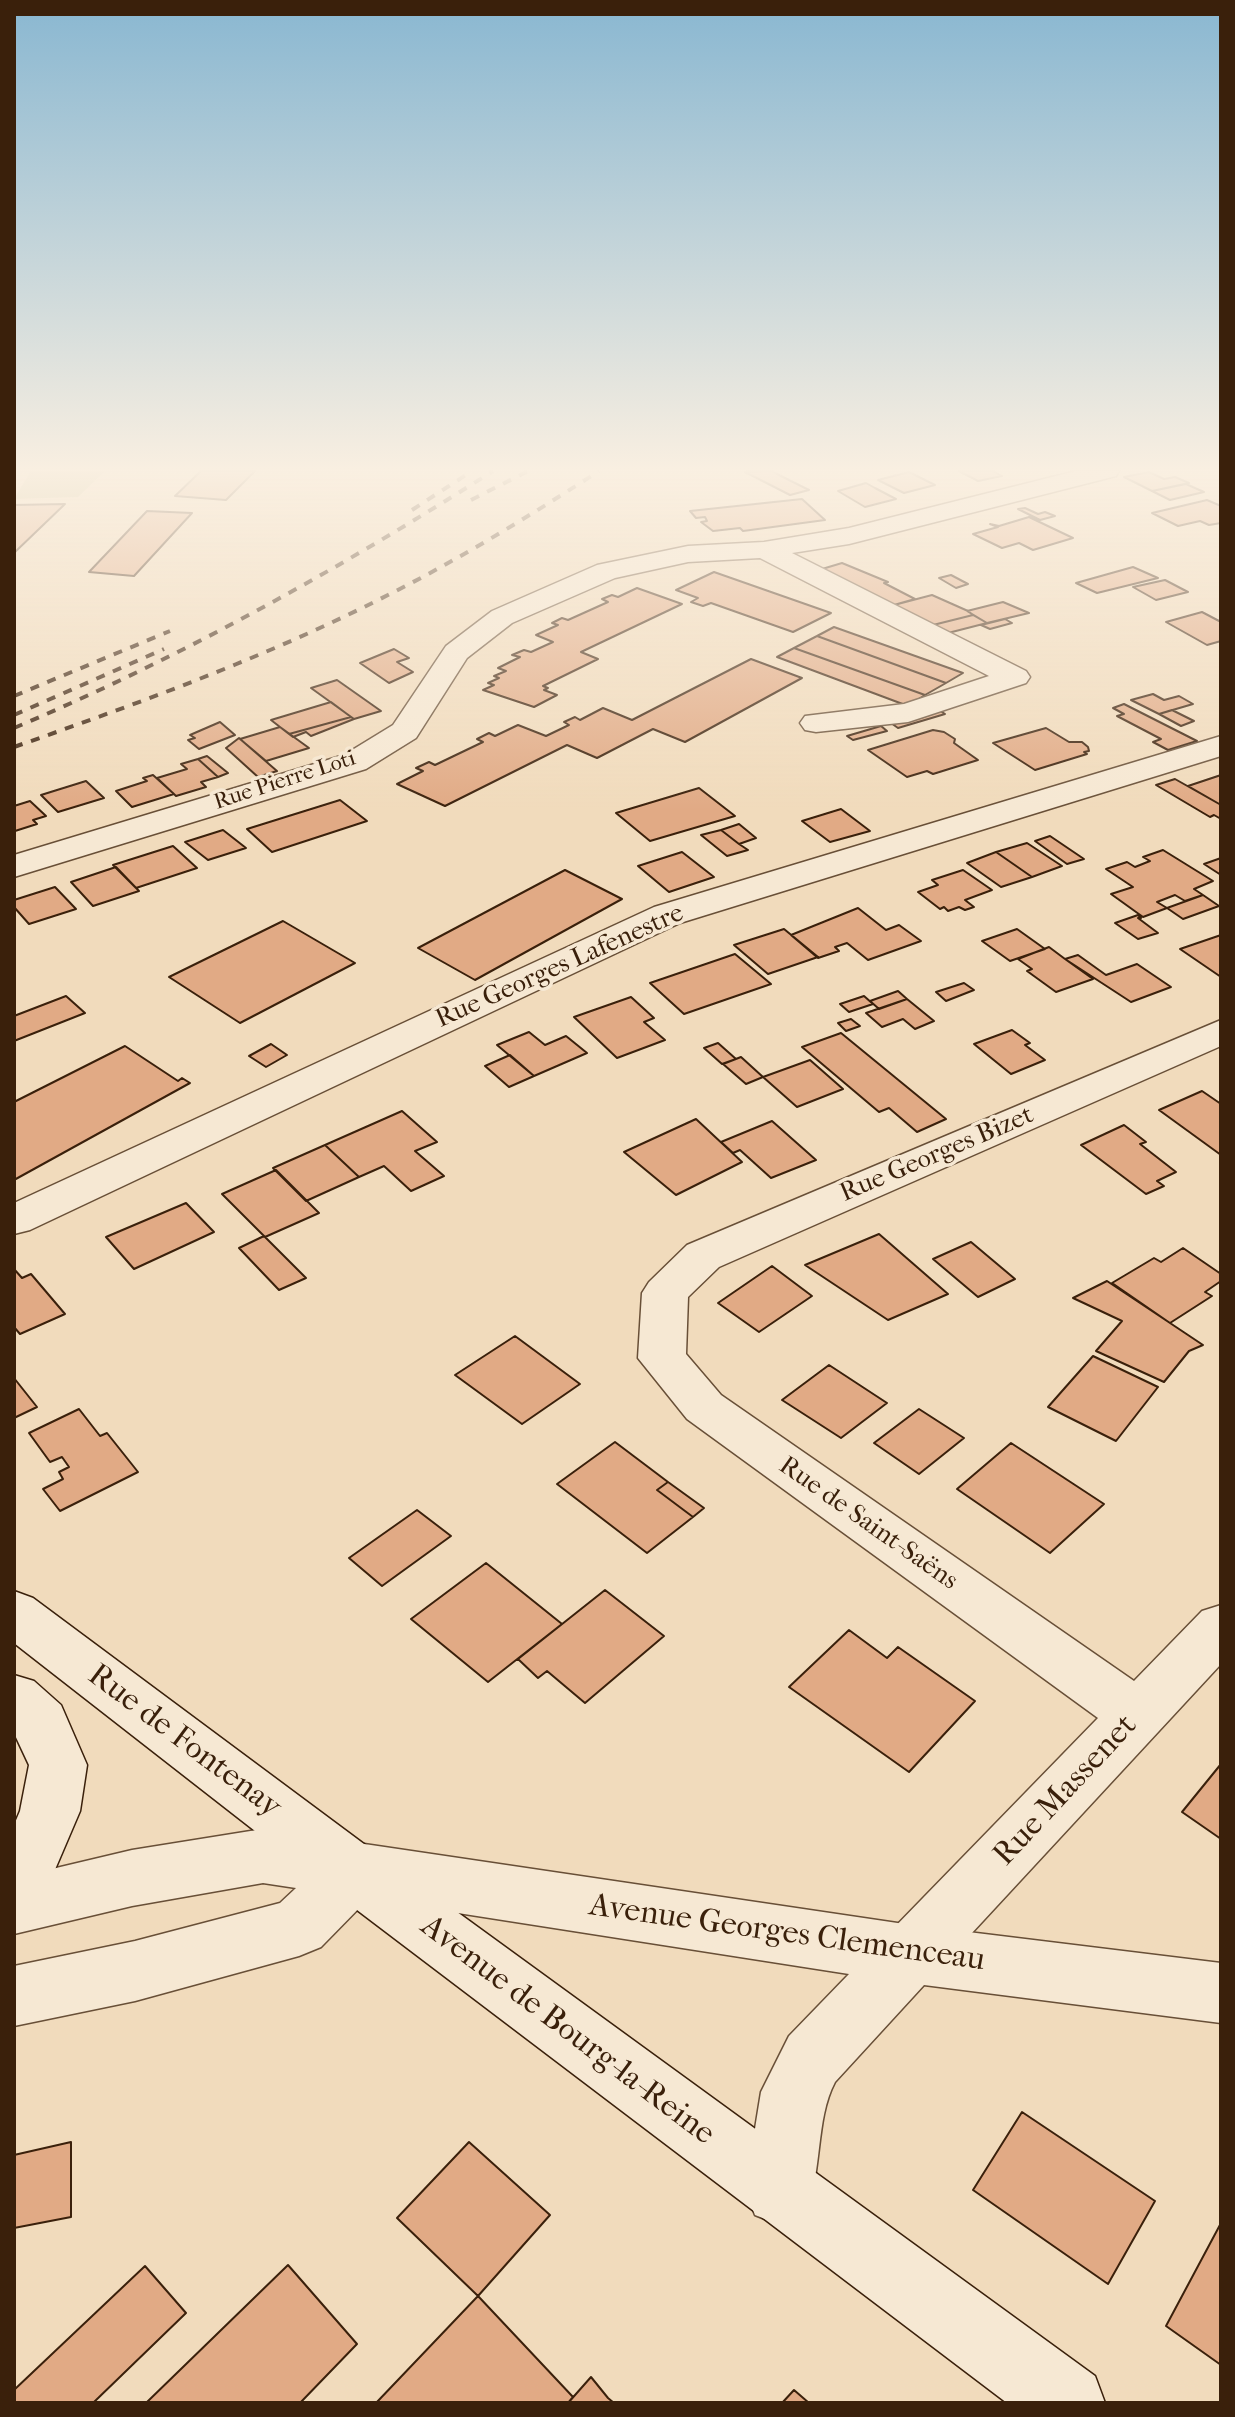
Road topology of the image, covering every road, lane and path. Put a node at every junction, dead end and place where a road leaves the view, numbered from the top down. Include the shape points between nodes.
1 (574, 584) edge
2 (831, 584) edge
3 (816, 723) dead end
4 (1221, 746) edge
5 (14, 866) edge
6 (1221, 1032) edge
7 (14, 1220) edge
8 (665, 1293) joint
9 (14, 1613) edge
10 (1221, 1627) edge
11 (14, 1698) edge
12 (1138, 1715) junction
13 (354, 1872) junction
14 (14, 1894) edge
15 (14, 1906) edge
16 (911, 1954) junction
17 (1221, 1993) edge
18 (14, 1996) edge
19 (780, 2190) junction
20 (1068, 2403) edge

1 - 5 street, Rue Pierre Loti via 502,617 456,652 405,731 355,762
2 - 3 street via 1015,677 908,713
4 - 7 street, Rue Georges Lafenestre via 667,915
6 - 8 street, Rue Georges Bizet via 703,1256
8 - 12 street, Rue de Saint-Saëns via 662,1358 704,1407
9 - 13 street, Rue de Fontenay
10 - 12 street, Rue Massenet
11 - 14 street via 41,1722 58,1765 50,1811
12 - 16 street, Rue Massenet
13 - 15 street, Avenue Georges Clemenceau via 263,1856 132,1878
13 - 16 street, Avenue Georges Clemenceau
13 - 18 street via 299,1927 135,1971
13 - 19 street, Avenue de Bourg-la-Reine
16 - 17 street, Avenue Georges Clemenceau
16 - 19 street via 812,2059 794,2092
19 - 20 street, Avenue de Bourg-la-Reine

